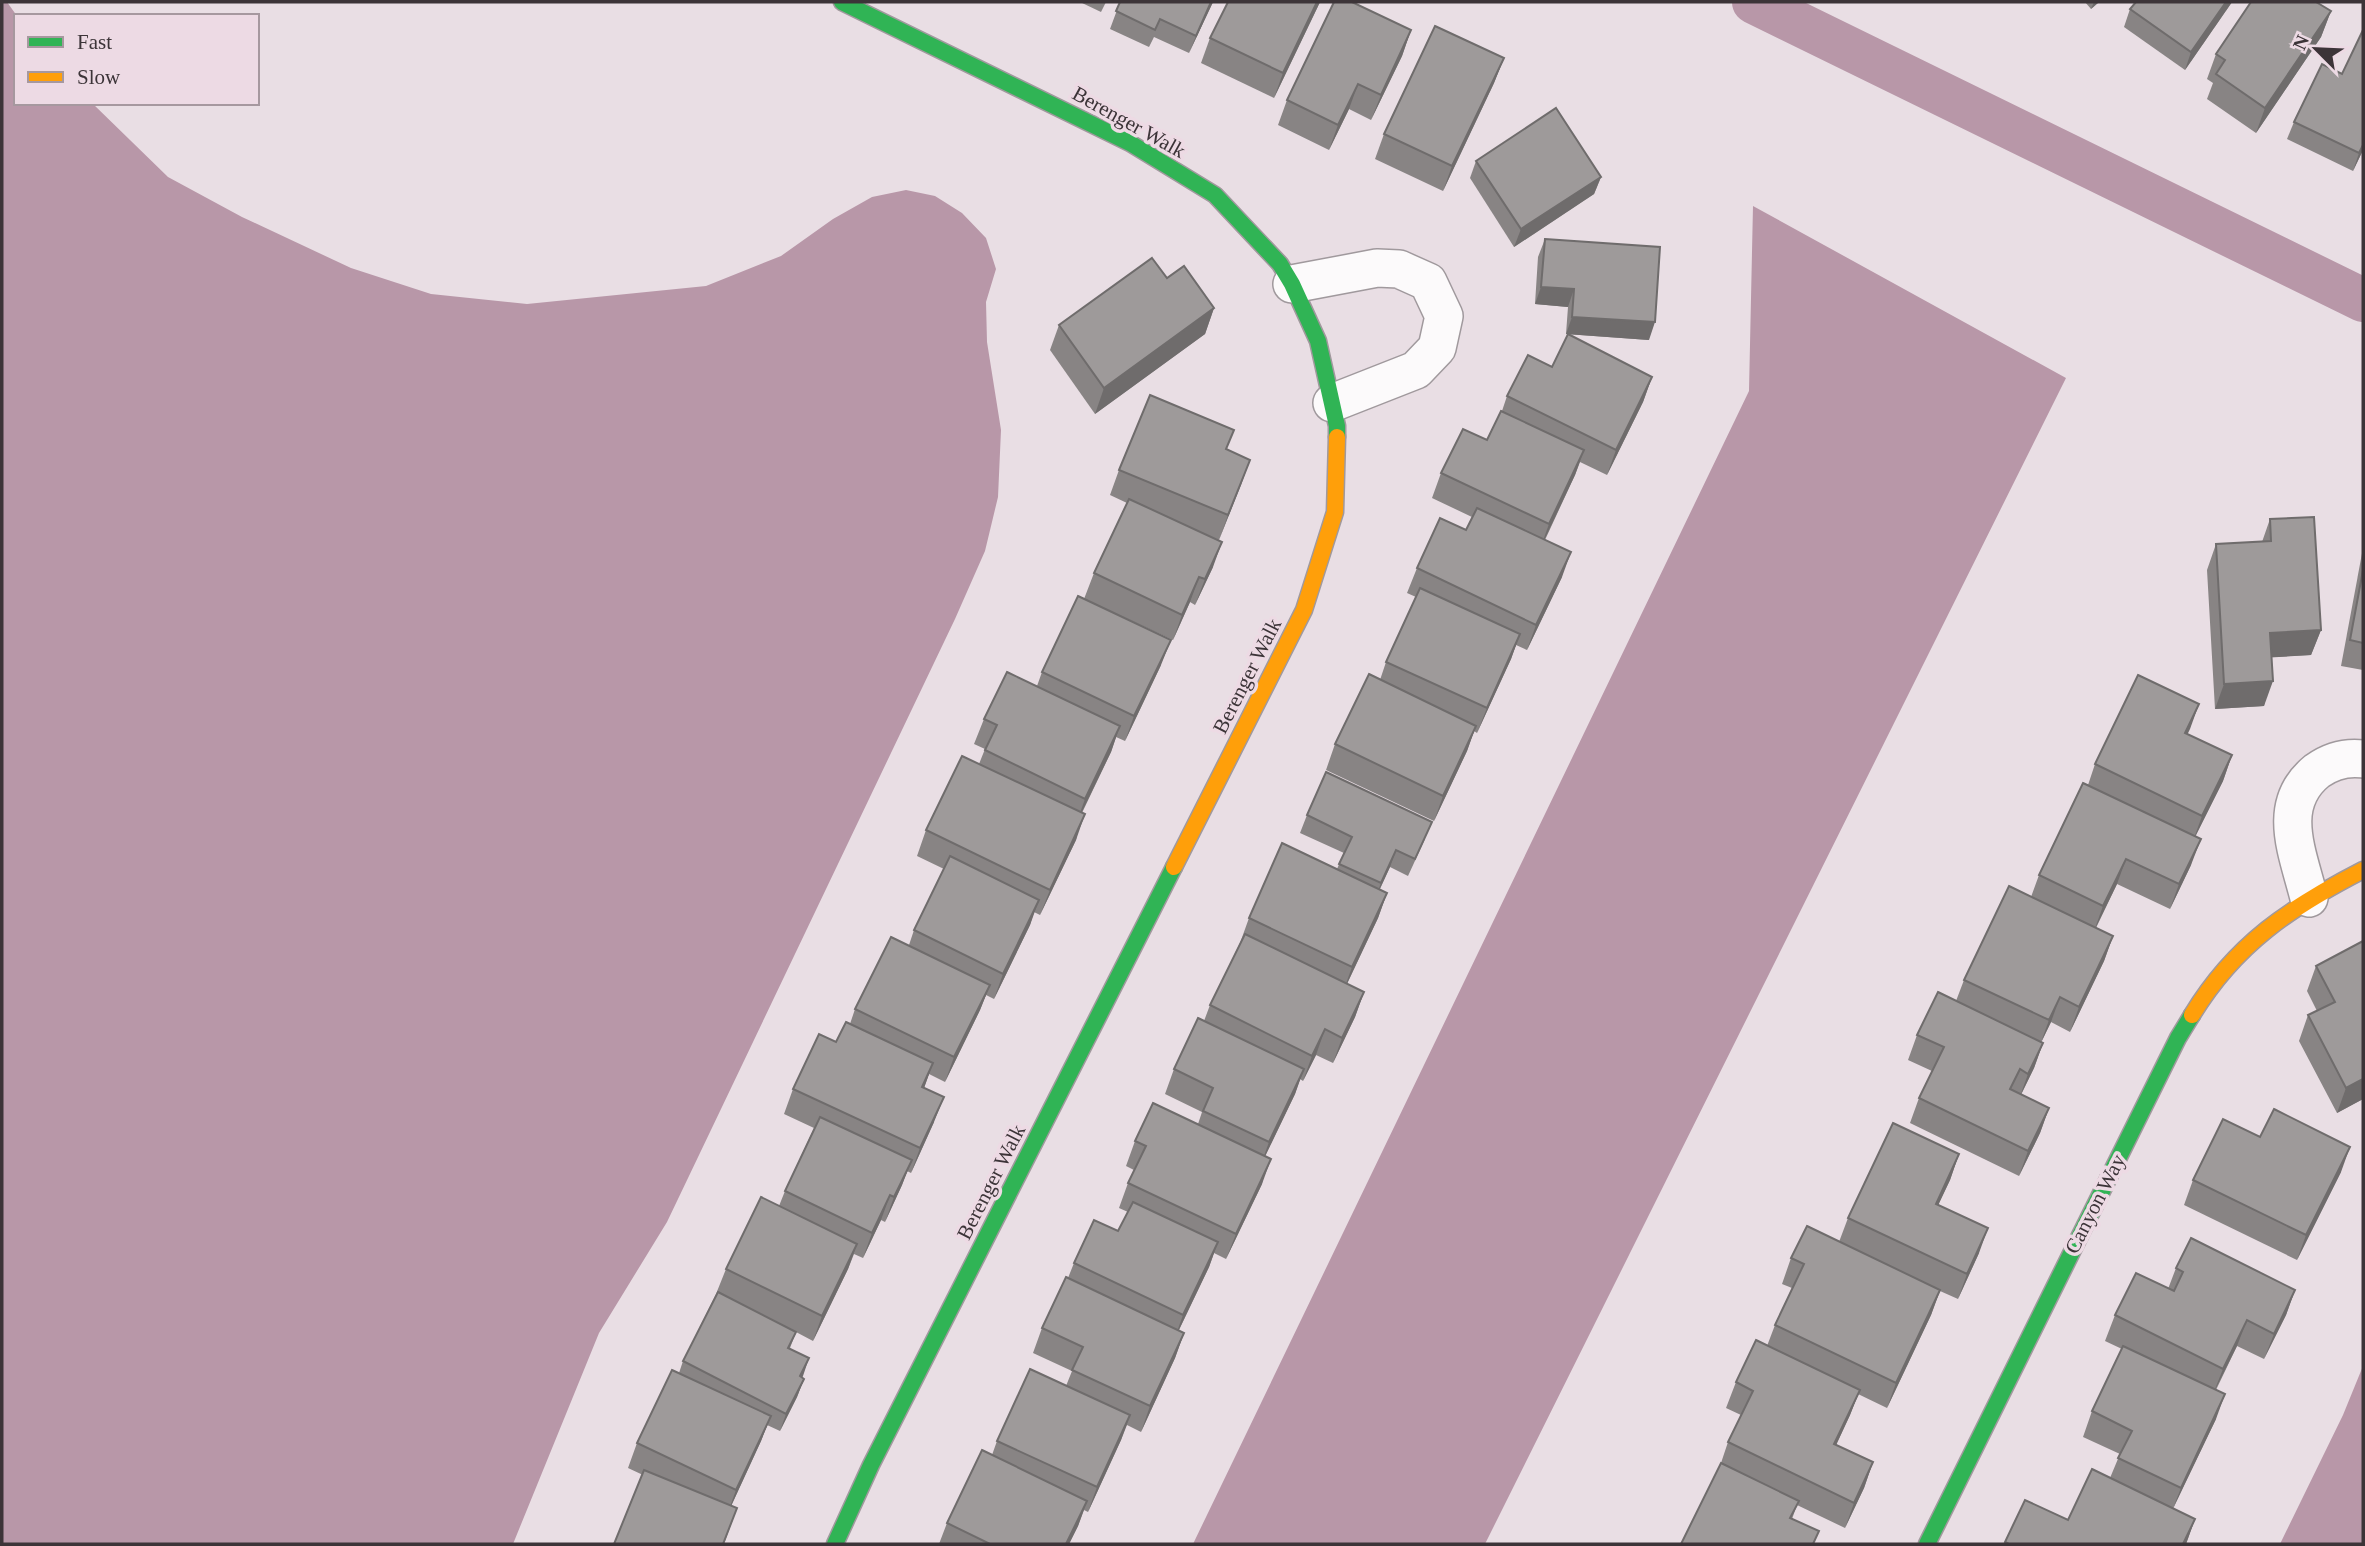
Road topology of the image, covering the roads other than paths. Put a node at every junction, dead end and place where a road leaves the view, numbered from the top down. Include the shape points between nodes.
1 (842, 2) edge
2 (1292, 284) junction
3 (1332, 403) junction
4 (2363, 759) edge
5 (2363, 870) edge
6 (2309, 898) junction
7 (835, 1544) edge
8 (1927, 1544) edge

1 - 2 street, Berenger Walk via 1130,143 1215,195 1280,264
2 - 3 street, Berenger Walk via 1318,341
2 - 3 street via 1377,268 1399,269 1428,282 1444,316 1437,348 1416,370
3 - 7 street, Berenger Walk via 1337,426 1335,512 1304,610
4 - 6 street via 2326,765 2306,780 2295,802 2291,826
5 - 6 street, Canyon Way
6 - 8 street, Canyon Way via 2264,928 2219,975 2178,1038

